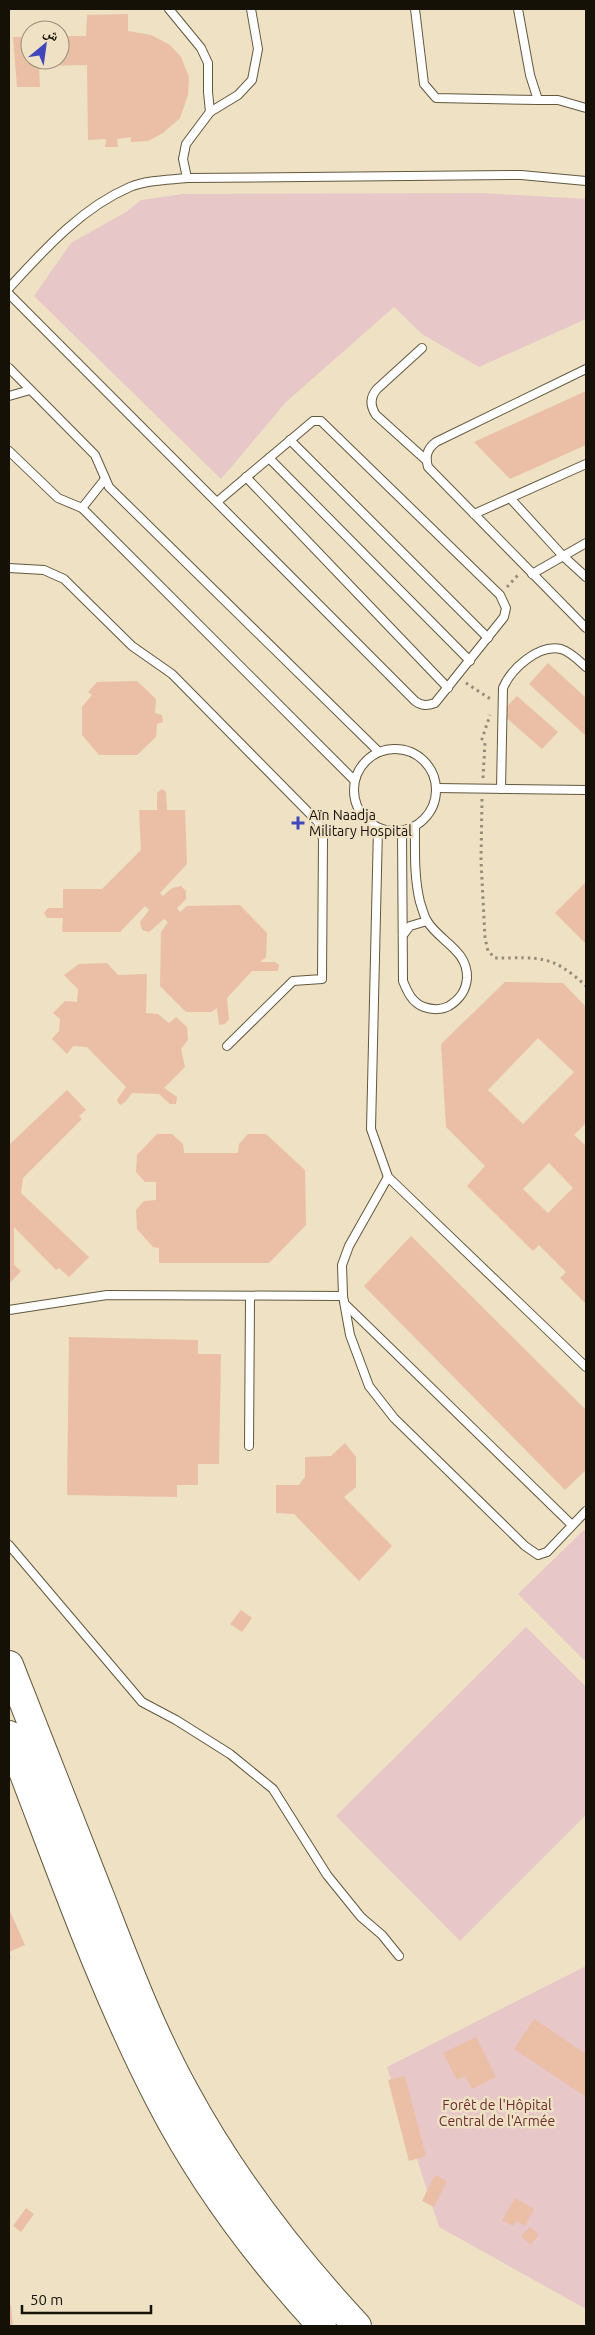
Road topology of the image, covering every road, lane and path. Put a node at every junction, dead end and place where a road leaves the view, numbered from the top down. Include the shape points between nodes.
1 (169, 9) edge
2 (251, 9) edge
3 (415, 9) edge
4 (518, 9) edge
5 (538, 100) junction
6 (586, 108) edge
7 (210, 112) junction
8 (187, 178) junction
9 (586, 181) edge
10 (9, 288) edge
11 (9, 294) edge
12 (422, 348) dead end
13 (9, 368) edge
14 (586, 369) edge
15 (30, 390) junction
16 (9, 396) edge
17 (290, 440) junction
18 (9, 451) edge
19 (269, 458) junction
20 (426, 460) junction
21 (586, 464) edge
22 (246, 477) junction
23 (105, 479) junction
24 (510, 498) junction
25 (217, 502) junction
26 (82, 508) junction
27 (474, 514) junction
28 (586, 543) edge
29 (563, 556) junction
30 (526, 567) junction
31 (9, 568) edge
32 (532, 574) junction
33 (586, 577) edge
34 (500, 595) junction
35 (586, 628) edge
36 (488, 638) junction
37 (470, 661) junction
38 (586, 668) edge
39 (457, 677) junction
40 (448, 688) junction
41 (494, 702) dead end
42 (491, 711) dead end
43 (379, 752) junction
44 (354, 780) junction
45 (436, 788) junction
46 (482, 788) junction
47 (501, 789) junction
48 (586, 790) edge
49 (415, 826) junction
50 (378, 828) junction
51 (402, 831) junction
52 (427, 921) junction
53 (403, 935) junction
54 (586, 986) edge
55 (227, 1046) dead end
56 (388, 1177) junction
57 (250, 1296) junction
58 (343, 1296) junction
59 (347, 1306) junction
60 (9, 1310) edge
61 (586, 1367) edge
62 (249, 1446) dead end
63 (586, 1511) edge
64 (572, 1525) junction
65 (9, 1545) edge
66 (9, 1665) edge
67 (9, 1735) edge
68 (399, 1956) dead end
69 (322, 2326) edge
70 (357, 2326) edge

1 - 7 lane via 201,48 208,63
2 - 7 lane via 258,50 252,80 238,95
3 - 5 lane via 424,84 436,98
4 - 5 lane
5 - 6 lane via 558,100
7 - 8 lane via 186,144 183,159
8 - 9 lane via 521,175
8 - 10 lane via 130,187 79,217
11 - 25 lane
12 - 20 lane via 377,389 372,406 376,415
13 - 15 lane
14 - 20 lane via 436,442 430,447
15 - 16 lane
15 - 23 lane via 95,455
17 - 19 lane
17 - 34 lane via 313,421 323,422
17 - 36 lane
18 - 26 lane via 58,498
19 - 22 lane
19 - 37 lane
20 - 27 lane via 428,467
21 - 24 lane
22 - 25 lane
22 - 40 lane
23 - 26 lane
23 - 43 lane via 108,487
24 - 27 lane
24 - 29 lane
25 - 40 lane via 415,701 422,706 431,705
26 - 44 lane
27 - 30 lane
28 - 29 lane
29 - 32 lane
29 - 33 lane
30 - 32 lane
30 - 34 path
31 - 55 lane via 44,570 64,579 132,646 172,674 318,822 323,839 322,979 293,982
32 - 35 lane
34 - 36 lane via 505,613
36 - 37 lane
37 - 39 lane
38 - 47 lane via 560,649 544,651 526,659 506,680 503,688
39 - 40 lane
39 - 41 path
42 - 46 path via 482,739 485,742
43 - 44 lane via 360,766
43 - 45 lane via 394,749 418,756 428,767
44 - 50 lane via 356,804 363,817
45 - 46 lane
45 - 49 lane via 433,805
46 - 47 lane
46 - 54 path via 481,860 488,951 496,958 524,956 548,959 567,969
47 - 48 lane
49 - 51 lane
49 - 52 lane via 416,878
50 - 51 lane
50 - 56 lane via 371,1129
51 - 53 lane
52 - 53 lane via 410,926
52 - 53 lane via 462,956 467,970 461,997 447,1007 434,1010 421,1006 409,995 403,981
56 - 58 lane via 349,1246 342,1265
56 - 61 lane
57 - 58 lane
57 - 60 lane via 107,1295
57 - 62 lane
58 - 59 lane
59 - 64 lane
59 - 64 lane via 350,1334 369,1386 394,1418 525,1546 538,1555 547,1552
63 - 64 lane
65 - 68 lane via 142,1702 230,1754 273,1789 327,1874 361,1917
66 - 70 highway via 138,1995 184,2091 274,2229
67 - 69 highway via 114,2005 162,2103 221,2199 282,2281

